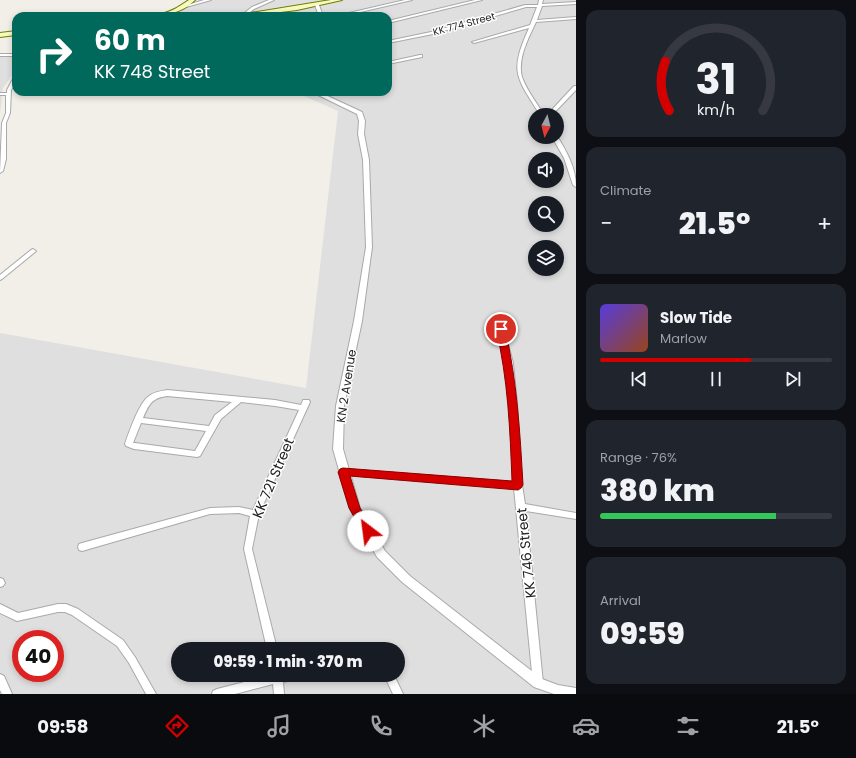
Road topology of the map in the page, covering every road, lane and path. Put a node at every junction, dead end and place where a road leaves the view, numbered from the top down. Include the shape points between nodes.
1 (192, 0) edge
2 (209, 0) edge
3 (272, 0) edge
4 (339, 0) edge
5 (410, 0) edge
6 (468, 0) edge
7 (480, 0) edge
8 (473, 2) junction
9 (576, 3) edge
10 (317, 4) junction
11 (541, 4) edge
12 (186, 6) junction
13 (170, 12) edge
14 (248, 12) edge
15 (264, 12) edge
16 (320, 12) edge
17 (356, 12) edge
18 (576, 18) edge
19 (392, 21) edge
20 (533, 24) junction
21 (12, 34) edge
22 (0, 35) edge
23 (392, 41) edge
24 (474, 42) dead end
25 (12, 55) edge
26 (0, 56) edge
27 (420, 56) dead end
28 (392, 62) edge
29 (12, 87) edge
30 (576, 87) edge
31 (0, 94) edge
32 (9, 94) junction
33 (324, 96) edge
34 (538, 108) edge
35 (556, 108) edge
36 (2, 123) edge
37 (2, 130) edge
38 (559, 144) edge
39 (0, 172) edge
40 (576, 185) edge
41 (33, 251) dead end
42 (0, 278) edge
43 (501, 329) dead end
44 (239, 400) junction
45 (139, 420) junction
46 (210, 429) junction
47 (343, 472) junction
48 (518, 485) junction
49 (521, 507) junction
50 (255, 514) junction
51 (576, 516) edge
52 (82, 547) dead end
53 (0, 608) edge
54 (270, 642) edge
55 (0, 679) edge
56 (257, 682) edge
57 (278, 682) edge
58 (392, 682) edge
59 (538, 683) junction
60 (576, 693) edge
61 (7, 694) edge
62 (151, 694) edge
63 (217, 694) edge
64 (280, 694) edge
65 (398, 694) edge

1 - 12 main road
2 - 12 street
3 - 14 street
4 - 10 main road
5 - 17 street
6 - 8 street
7 - 8 street
8 - 19 street
9 - 11 street, KK 774 Street
10 - 15 main road
10 - 16 street
11 - 20 street
11 - 23 street, KK 774 Street
12 - 13 main road
18 - 20 street
20 - 24 street
20 - 34 street via 520,54 520,76
21 - 22 main road
25 - 26 street
27 - 28 street
29 - 32 street
30 - 35 street
31 - 32 street
32 - 36 street via 8,113
33 - 47 street, KN 2 Avenue via 360,113 366,160 369,247 358,321 340,406 338,449
36 - 37 street
37 - 39 street via 3,159
38 - 40 street via 567,158
41 - 42 street
43 - 48 street, KK 746 Street via 513,403
44 - 45 street via 160,394 151,398
44 - 46 street via 226,409
44 - 50 street, KK 721 Street via 305,405
45 - 46 street
45 - 46 street via 130,440 131,445 193,455 199,452
47 - 48 street
47 - 59 street, KN 2 Avenue via 355,508 381,554 406,579
48 - 49 street, KK 746 Street
49 - 51 street
49 - 59 street, KK 746 Street
50 - 52 street via 239,510 210,511
50 - 54 street, KK 721 Street via 248,548
53 - 62 street via 17,617 58,608 75,612 120,643
55 - 61 street
56 - 63 street
57 - 64 street
58 - 65 street
59 - 60 street, KN 2 Avenue

